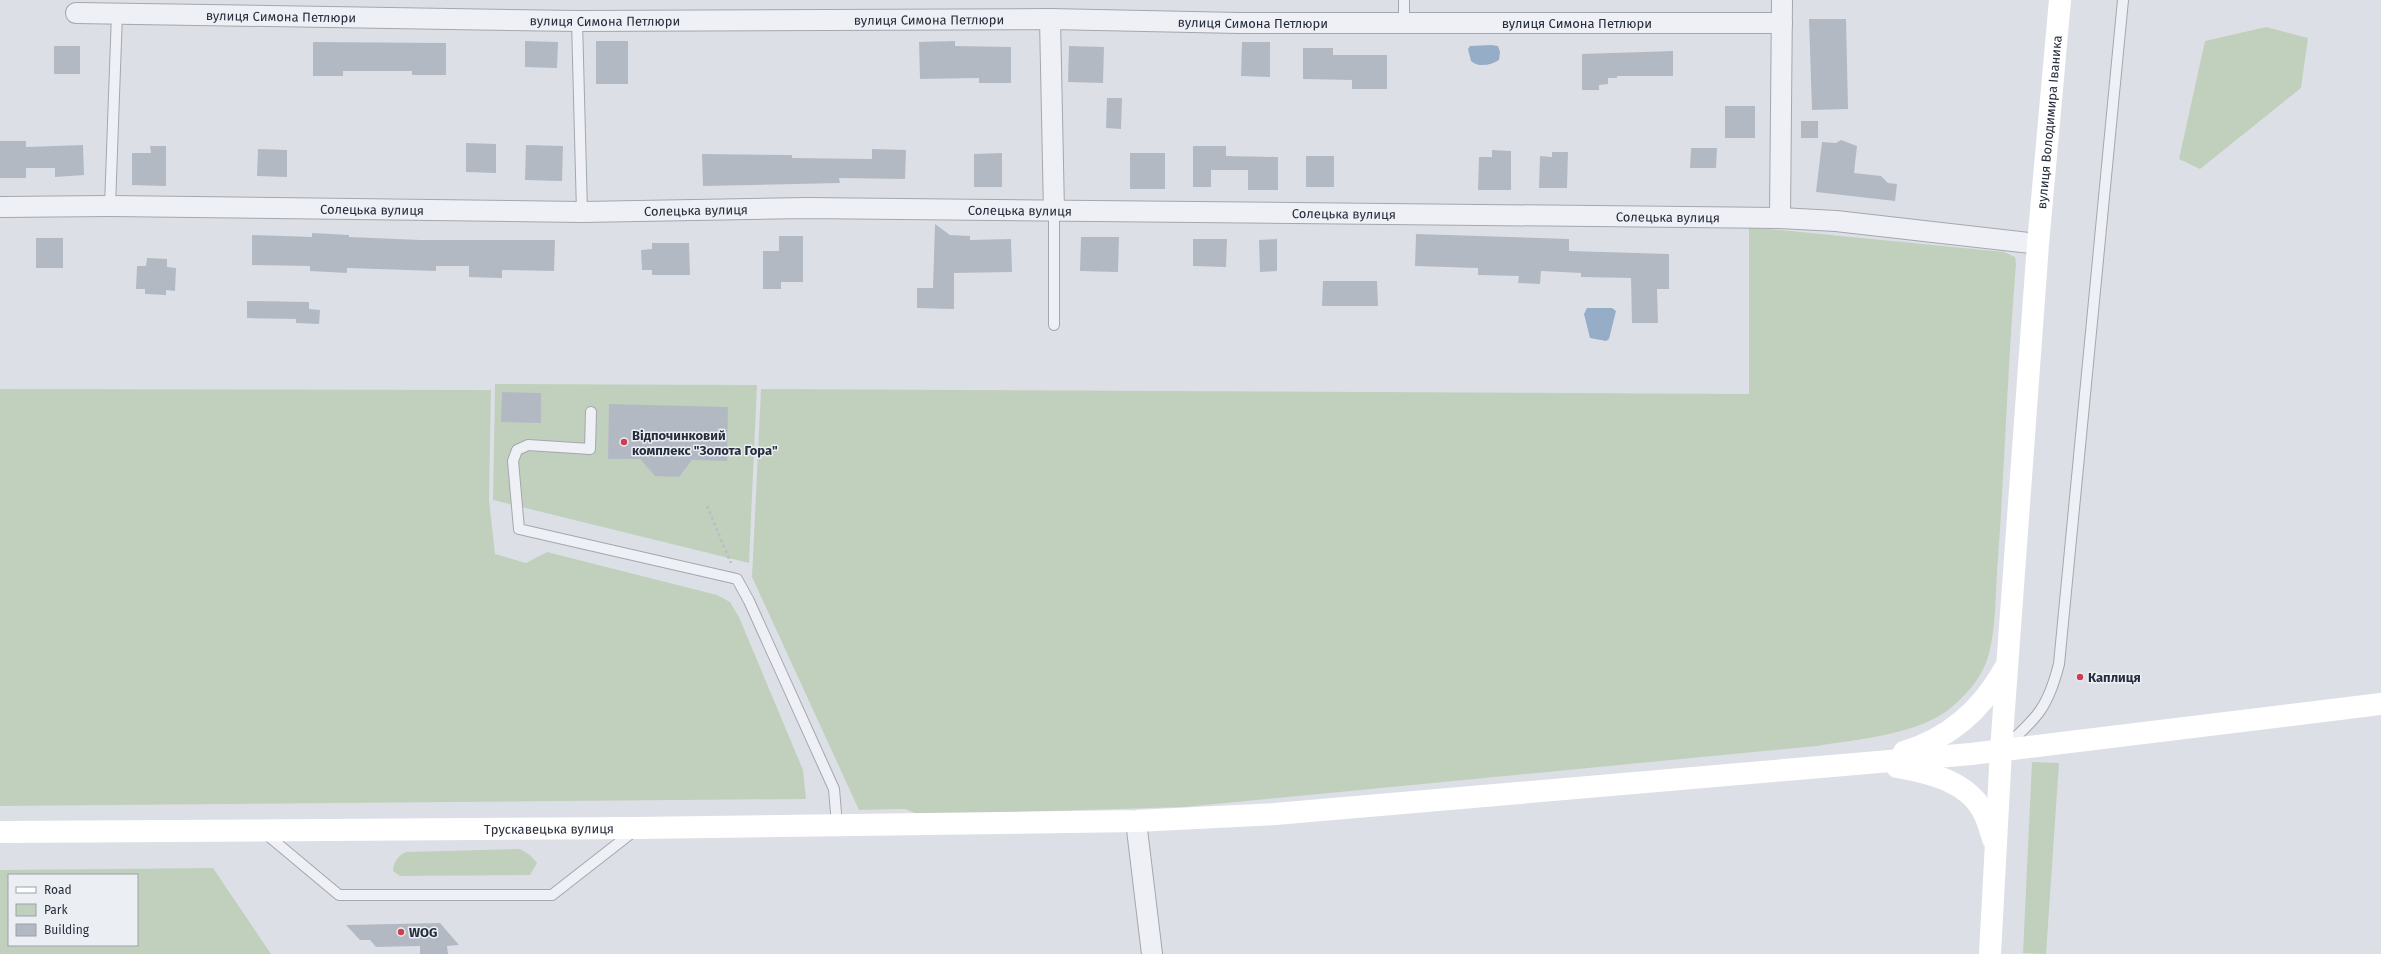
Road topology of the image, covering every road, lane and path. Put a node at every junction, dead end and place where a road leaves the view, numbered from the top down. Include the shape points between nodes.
1 (1404, 0) edge
2 (1782, 0) edge
3 (2060, 0) edge
4 (2123, 0) edge
5 (76, 13) dead end
6 (117, 13) junction
7 (1050, 19) junction
8 (577, 21) junction
9 (1404, 21) junction
10 (1782, 23) junction
11 (110, 206) junction
12 (0, 207) edge
13 (582, 212) junction
14 (1054, 212) junction
15 (1780, 218) junction
16 (2038, 244) junction
17 (1054, 325) dead end
18 (591, 412) dead end
19 (707, 506) dead end
20 (738, 579) junction
21 (2007, 665) junction
22 (2381, 704) edge
23 (2001, 750) junction
24 (1872, 762) junction
25 (1136, 821) junction
26 (837, 825) junction
27 (637, 828) junction
28 (262, 830) junction
29 (0, 832) edge
30 (1996, 849) junction
31 (1152, 954) edge
32 (1990, 954) edge

1 - 9 lane
2 - 10 street
3 - 16 main road, вулиця Володимира Іваника
4 - 23 lane via 2059,664 2052,691 2035,720
5 - 6 street, вулиця Симона Петлюри
6 - 8 street, вулиця Симона Петлюри
6 - 11 lane
7 - 8 street, вулиця Симона Петлюри
7 - 9 street, вулиця Симона Петлюри via 1239,23
7 - 14 street
8 - 13 lane
9 - 10 street, вулиця Симона Петлюри
10 - 15 street
11 - 12 street, Солецька вулиця
11 - 13 street, Солецька вулиця
13 - 14 street, Солецька вулиця via 807,208
14 - 15 street, Солецька вулиця
14 - 17 lane
15 - 16 street, Солецька вулиця via 1836,220
16 - 21 main road, вулиця Володимира Іваника
18 - 20 lane via 590,448 528,445 517,450 513,461 519,530
19 - 20 path
20 - 26 lane via 834,789
21 - 23 main road, вулиця Володимира Іваника
21 - 24 main road via 1987,698 1963,722 1925,746
22 - 23 main road
23 - 24 main road
23 - 30 main road, вулиця Володимира Іваника
24 - 25 main road, Трускавецька вулиця via 1291,812
24 - 30 main road via 1927,773 1956,785 1981,807
25 - 26 main road, Трускавецька вулиця
25 - 31 street
26 - 27 main road, Трускавецька вулиця
27 - 28 main road, Трускавецька вулиця
27 - 28 lane via 552,895 339,895
28 - 29 main road, Трускавецька вулиця
30 - 32 main road, вулиця Володимира Іваника

